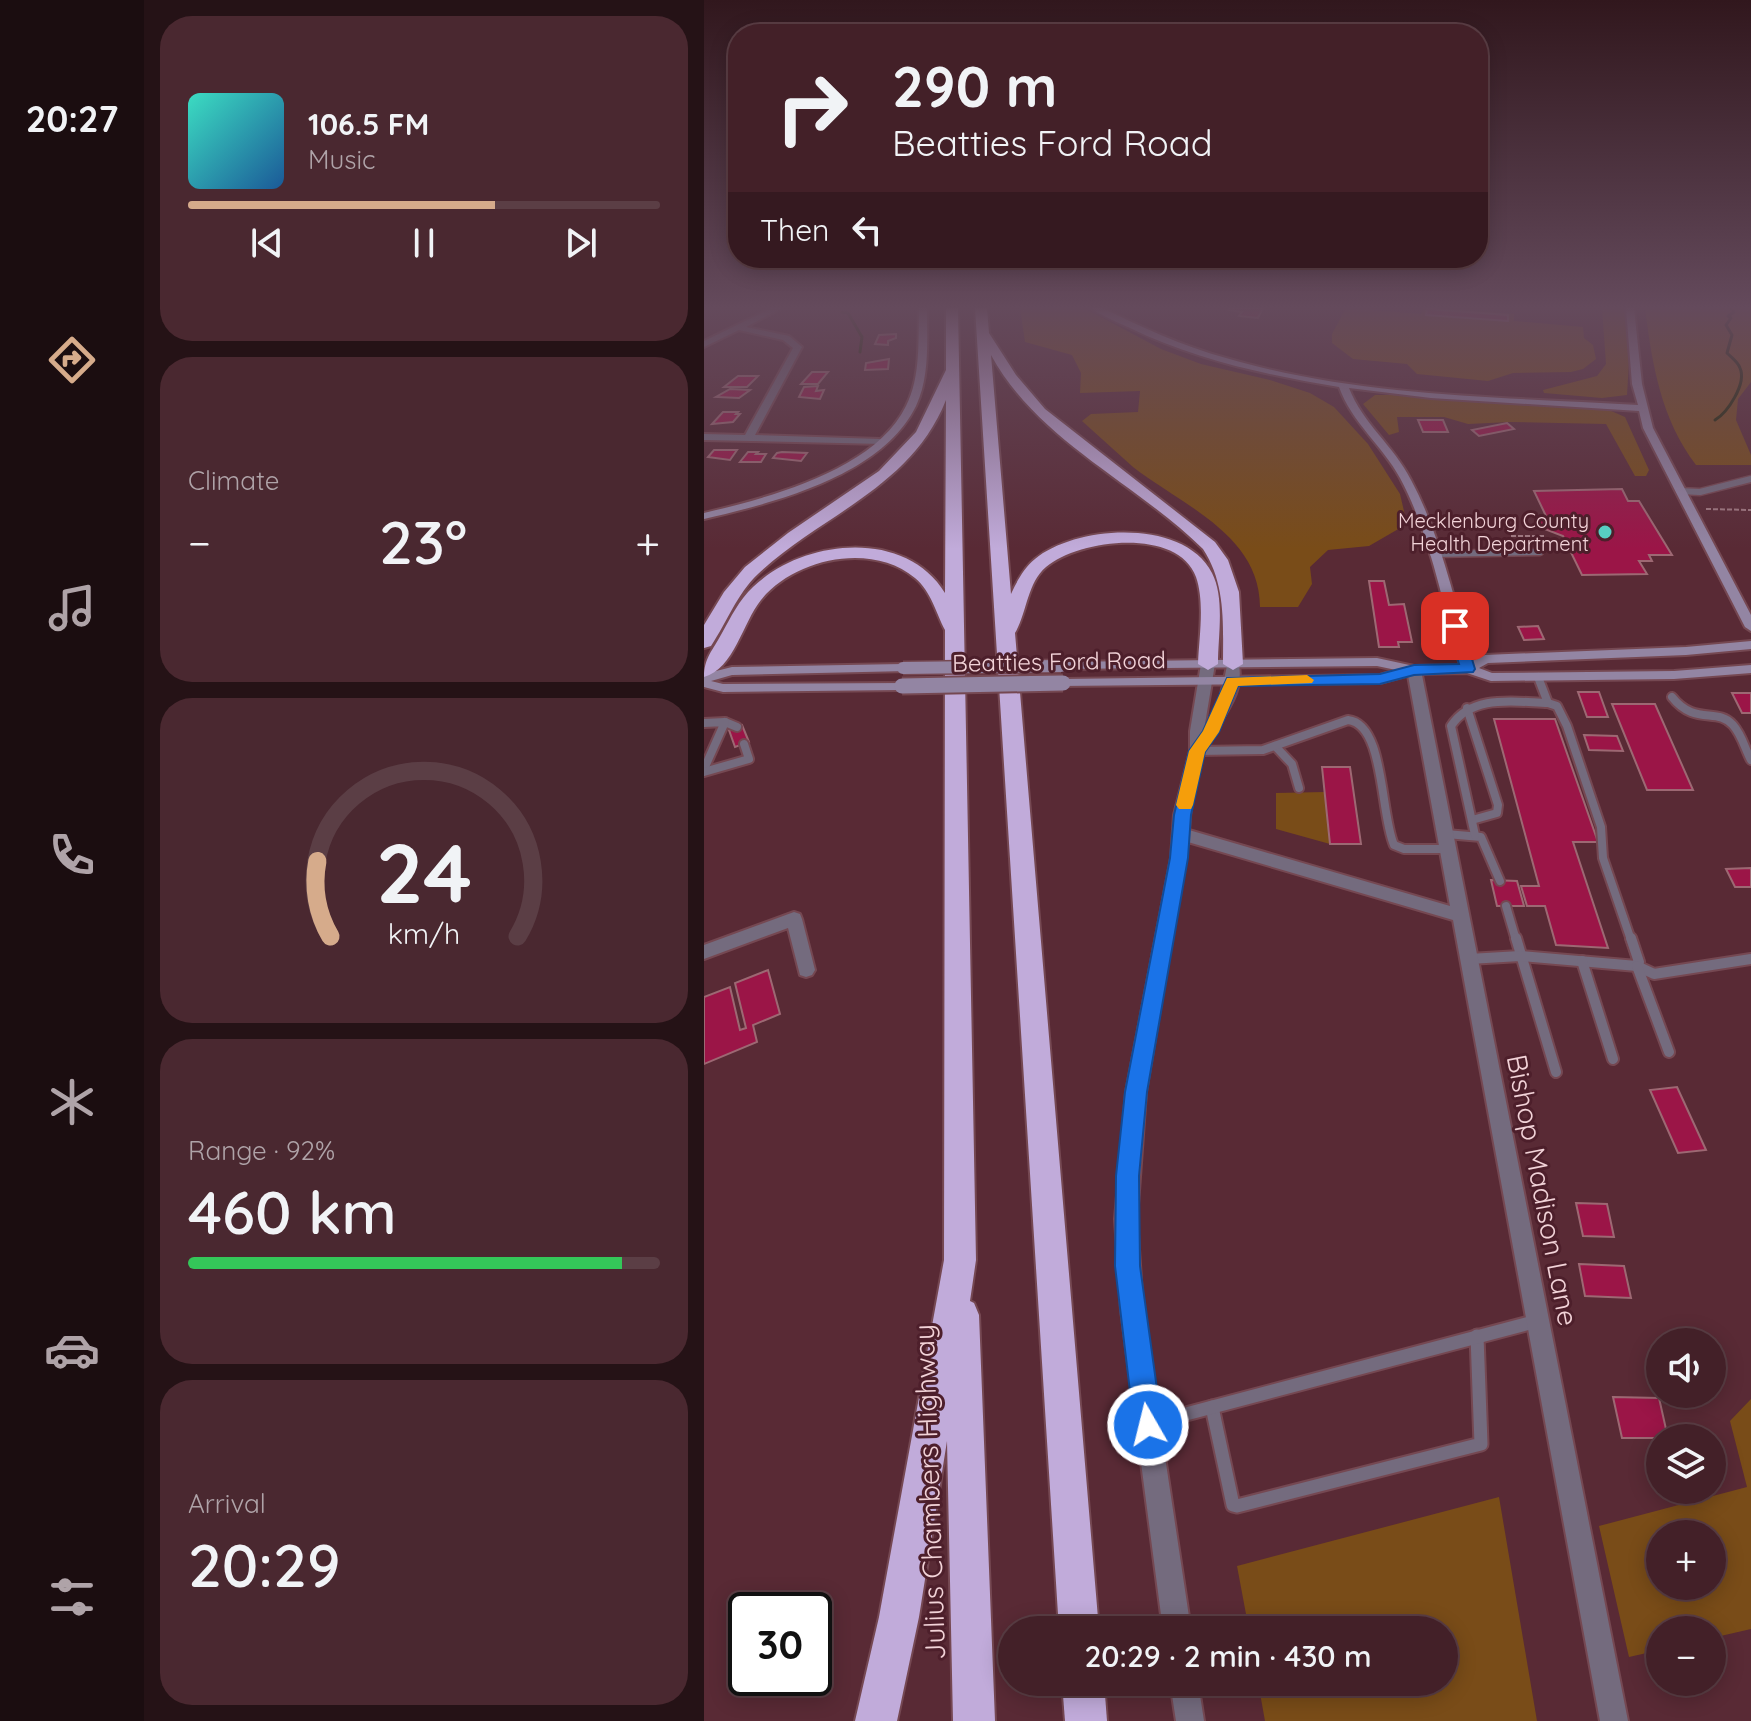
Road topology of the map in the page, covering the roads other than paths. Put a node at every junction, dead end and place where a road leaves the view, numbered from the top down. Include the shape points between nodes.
1 (776, 388) edge
2 (917, 388) edge
3 (943, 388) edge
4 (953, 388) edge
5 (987, 388) edge
6 (1020, 388) edge
7 (1344, 388) edge
8 (1386, 388) edge
9 (1639, 388) edge
10 (1641, 408) junction
11 (704, 437) edge
12 (749, 437) junction
13 (880, 442) junction
14 (1751, 479) edge
15 (1679, 491) junction
16 (704, 516) edge
17 (1540, 552) dead end
18 (1433, 554) junction
19 (1751, 627) edge
20 (953, 628) junction
21 (1007, 631) junction
22 (704, 642) edge
23 (1751, 645) edge
24 (1468, 669) junction
25 (1751, 669) edge
26 (1414, 670) junction
27 (704, 671) edge
28 (1233, 672) junction
29 (1207, 673) junction
30 (1538, 677) junction
31 (704, 680) edge
32 (1672, 697) dead end
33 (1548, 703) junction
34 (1467, 708) junction
35 (725, 722) junction
36 (704, 724) edge
37 (737, 727) dead end
38 (744, 744) dead end
39 (1275, 746) junction
40 (1197, 751) junction
41 (1751, 760) edge
42 (704, 771) edge
43 (1299, 788) dead end
44 (1472, 820) junction
45 (1181, 834) junction
46 (1475, 835) junction
47 (1446, 841) junction
48 (1500, 881) dead end
49 (1506, 906) dead end
50 (1460, 915) junction
51 (704, 952) edge
52 (1520, 956) junction
53 (1469, 959) junction
54 (1751, 959) edge
55 (1582, 961) junction
56 (1637, 966) junction
57 (806, 970) dead end
58 (1669, 1052) dead end
59 (1613, 1059) dead end
60 (1556, 1072) dead end
61 (960, 1260) junction
62 (1538, 1321) junction
63 (1477, 1336) junction
64 (1212, 1407) junction
65 (1148, 1425) junction
66 (1078, 1616) edge
67 (1175, 1616) edge
68 (1084, 1696) edge
69 (1186, 1696) edge
70 (876, 1721) edge
71 (974, 1721) edge
72 (1086, 1721) edge
73 (1190, 1721) edge
74 (1614, 1721) edge

1 - 12 street
2 - 13 street via 903,420
3 - 22 highway via 908,452 750,572 730,595
4 - 20 highway
5 - 21 highway
6 - 28 highway via 1040,412 1218,554 1229,579
7 - 18 street via 1357,418 1408,482
8 - 10 street
9 - 10 street
10 - 15 street
11 - 12 street
12 - 13 street
13 - 16 street via 792,490
14 - 15 lane via 1700,492
15 - 19 street
17 - 18 lane
18 - 24 street
20 - 27 highway via 931,586 911,566 878,555 836,556 795,568 765,586 720,658
20 - 61 highway
21 - 29 highway via 1029,577 1046,558 1084,541 1141,539 1180,551 1204,574
21 - 66 highway
23 - 24 street, Beatties Ford Road via 1485,659
24 - 26 street, Beatties Ford Road
24 - 30 street, Beatties Ford Road via 1491,677
25 - 30 street, Beatties Ford Road
26 - 28 street, Beatties Ford Road via 1380,679
26 - 47 street, Bishop Madison Lane
28 - 29 street, Beatties Ford Road
28 - 40 street via 1211,732
29 - 31 street, Beatties Ford Road, bridge via 1061,666 903,668 732,671
29 - 31 street, Beatties Ford Road, bridge via 902,686 723,688
29 - 40 street
30 - 33 lane
32 - 41 lane via 1681,711 1732,723
33 - 34 lane
33 - 56 lane via 1557,706 1577,755
34 - 44 lane via 1451,726
34 - 44 lane via 1498,805 1493,816
35 - 36 lane
35 - 37 lane
35 - 42 lane
38 - 42 lane via 749,759
39 - 40 lane
39 - 43 lane via 1292,764
39 - 47 lane via 1357,721 1374,741 1387,831 1394,845 1404,849
40 - 45 street
44 - 46 lane
45 - 50 street
45 - 65 street via 1136,1092 1127,1176 1128,1266
46 - 47 lane
46 - 48 lane via 1481,837
47 - 50 street, Bishop Madison Lane
49 - 52 lane
50 - 53 street, Bishop Madison Lane
51 - 57 street via 794,919
52 - 53 lane
52 - 55 lane
52 - 60 lane
53 - 62 street, Bishop Madison Lane
54 - 56 lane via 1654,974
55 - 56 lane
55 - 59 lane
56 - 58 lane
61 - 70 highway
61 - 71 highway, Julius Chambers Highway
62 - 63 lane
62 - 74 street, Bishop Madison Lane
63 - 64 lane
63 - 64 lane via 1481,1444 1237,1506
64 - 65 lane
65 - 67 street
68 - 72 highway
69 - 73 street

